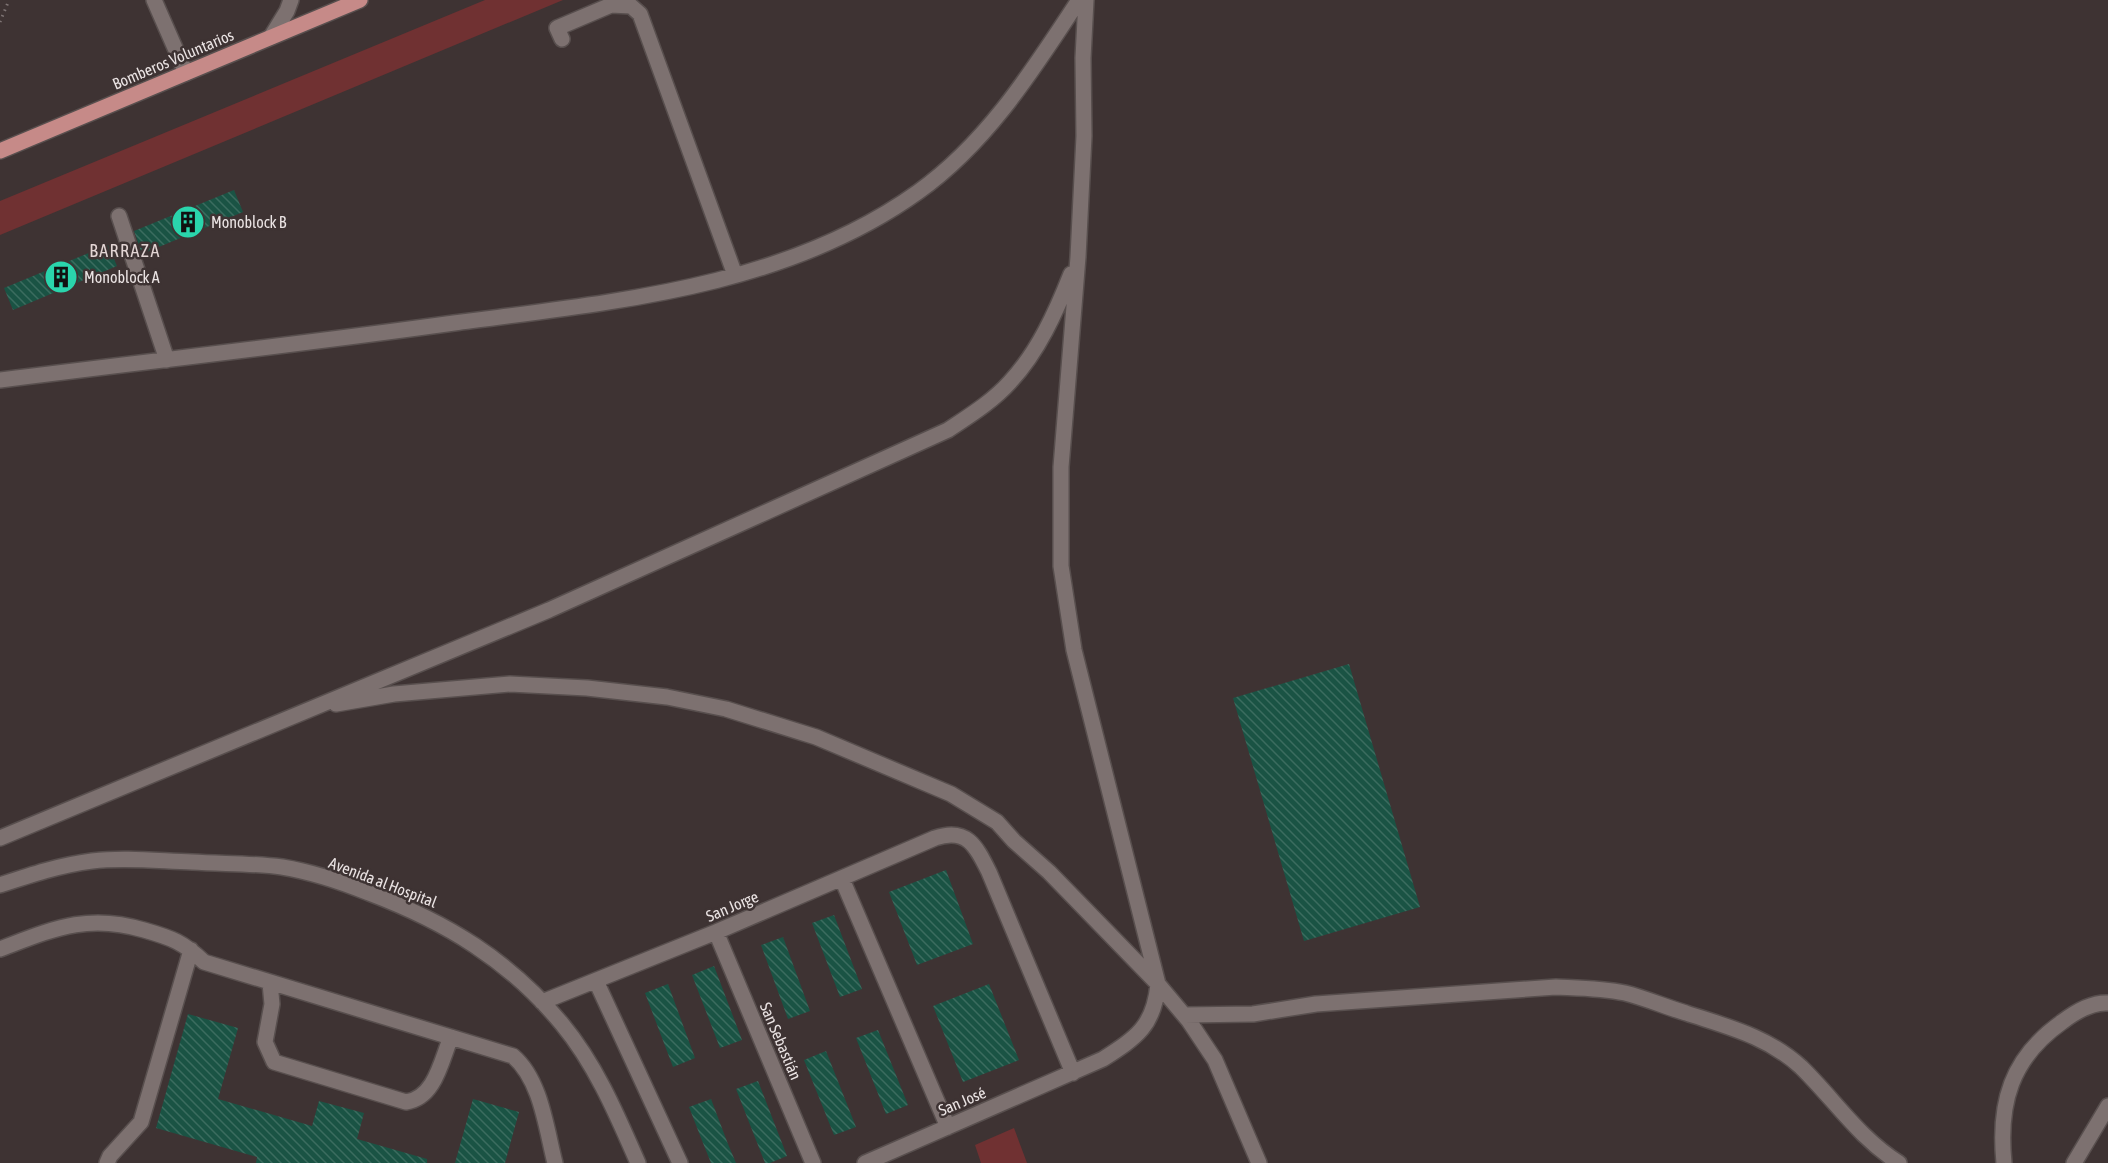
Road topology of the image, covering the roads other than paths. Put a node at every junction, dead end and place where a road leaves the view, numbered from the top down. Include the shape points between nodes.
1 (154, 0) edge
2 (291, 0) edge
3 (360, 0) edge
4 (1079, 0) edge
5 (1086, 0) edge
6 (271, 38) junction
7 (562, 39) dead end
8 (186, 73) junction
9 (0, 151) edge
10 (119, 216) dead end
11 (1078, 257) junction
12 (735, 275) junction
13 (167, 360) junction
14 (0, 380) edge
15 (306, 710) junction
16 (0, 838) edge
17 (842, 879) junction
18 (0, 885) edge
19 (716, 932) junction
20 (0, 949) edge
21 (191, 950) junction
22 (596, 981) junction
23 (270, 982) junction
24 (1158, 984) junction
25 (542, 1002) junction
26 (2108, 1003) edge
27 (1184, 1015) junction
28 (451, 1038) junction
29 (1073, 1073) junction
30 (2108, 1106) edge
31 (948, 1127) junction
32 (107, 1163) edge
33 (555, 1163) edge
34 (638, 1163) edge
35 (680, 1163) edge
36 (813, 1163) edge
37 (865, 1163) edge
38 (1259, 1163) edge
39 (1899, 1163) edge
40 (2004, 1163) edge
41 (2074, 1163) edge

1 - 8 street
2 - 6 street
3 - 6 main road, Bomberos Voluntarios
4 - 12 street via 1003,110 918,192 839,238
5 - 11 street
6 - 8 main road, Bomberos Voluntarios
7 - 12 street via 557,28 602,8 620,4 636,8
8 - 9 main road, Bomberos Voluntarios
10 - 13 street
11 - 15 street via 1033,353 1010,383 948,430 549,609
11 - 24 street via 1060,467 1061,566 1074,650
12 - 13 street via 574,307
13 - 14 street
15 - 16 street
15 - 24 street via 451,688 510,684 587,688 667,697 726,709 816,737 951,794 997,822
17 - 19 street, San Jorge
17 - 29 street, San Jorge via 945,835 973,843 989,872
17 - 31 street
18 - 25 street, Avenida al Hospital via 91,861 124,859 283,867 346,884 433,920 491,956
19 - 22 street, San Jorge
19 - 36 street, San Sebastián
20 - 21 street via 60,928 110,922 174,938
21 - 23 street via 204,962
21 - 32 street via 141,1122
22 - 25 street, San Jorge
22 - 35 street
23 - 28 street
23 - 28 street via 272,1004 265,1042 268,1052 274,1062 318,1076 405,1102 413,1101 429,1090
24 - 27 street
24 - 29 street, San José via 1156,1005 1145,1025 1103,1059
25 - 34 street, Avenida al Hospital via 563,1024 593,1070
26 - 40 street via 2089,1006 2072,1015 2050,1030 2028,1053 2011,1080 2004,1108
27 - 38 street via 1215,1060
27 - 39 street via 1252,1014 1316,1004 1557,987 1625,993 1755,1036 1777,1047 1861,1133
28 - 33 street via 513,1056 522,1064 534,1083
29 - 31 street, San José
30 - 41 street
31 - 37 street, San José

